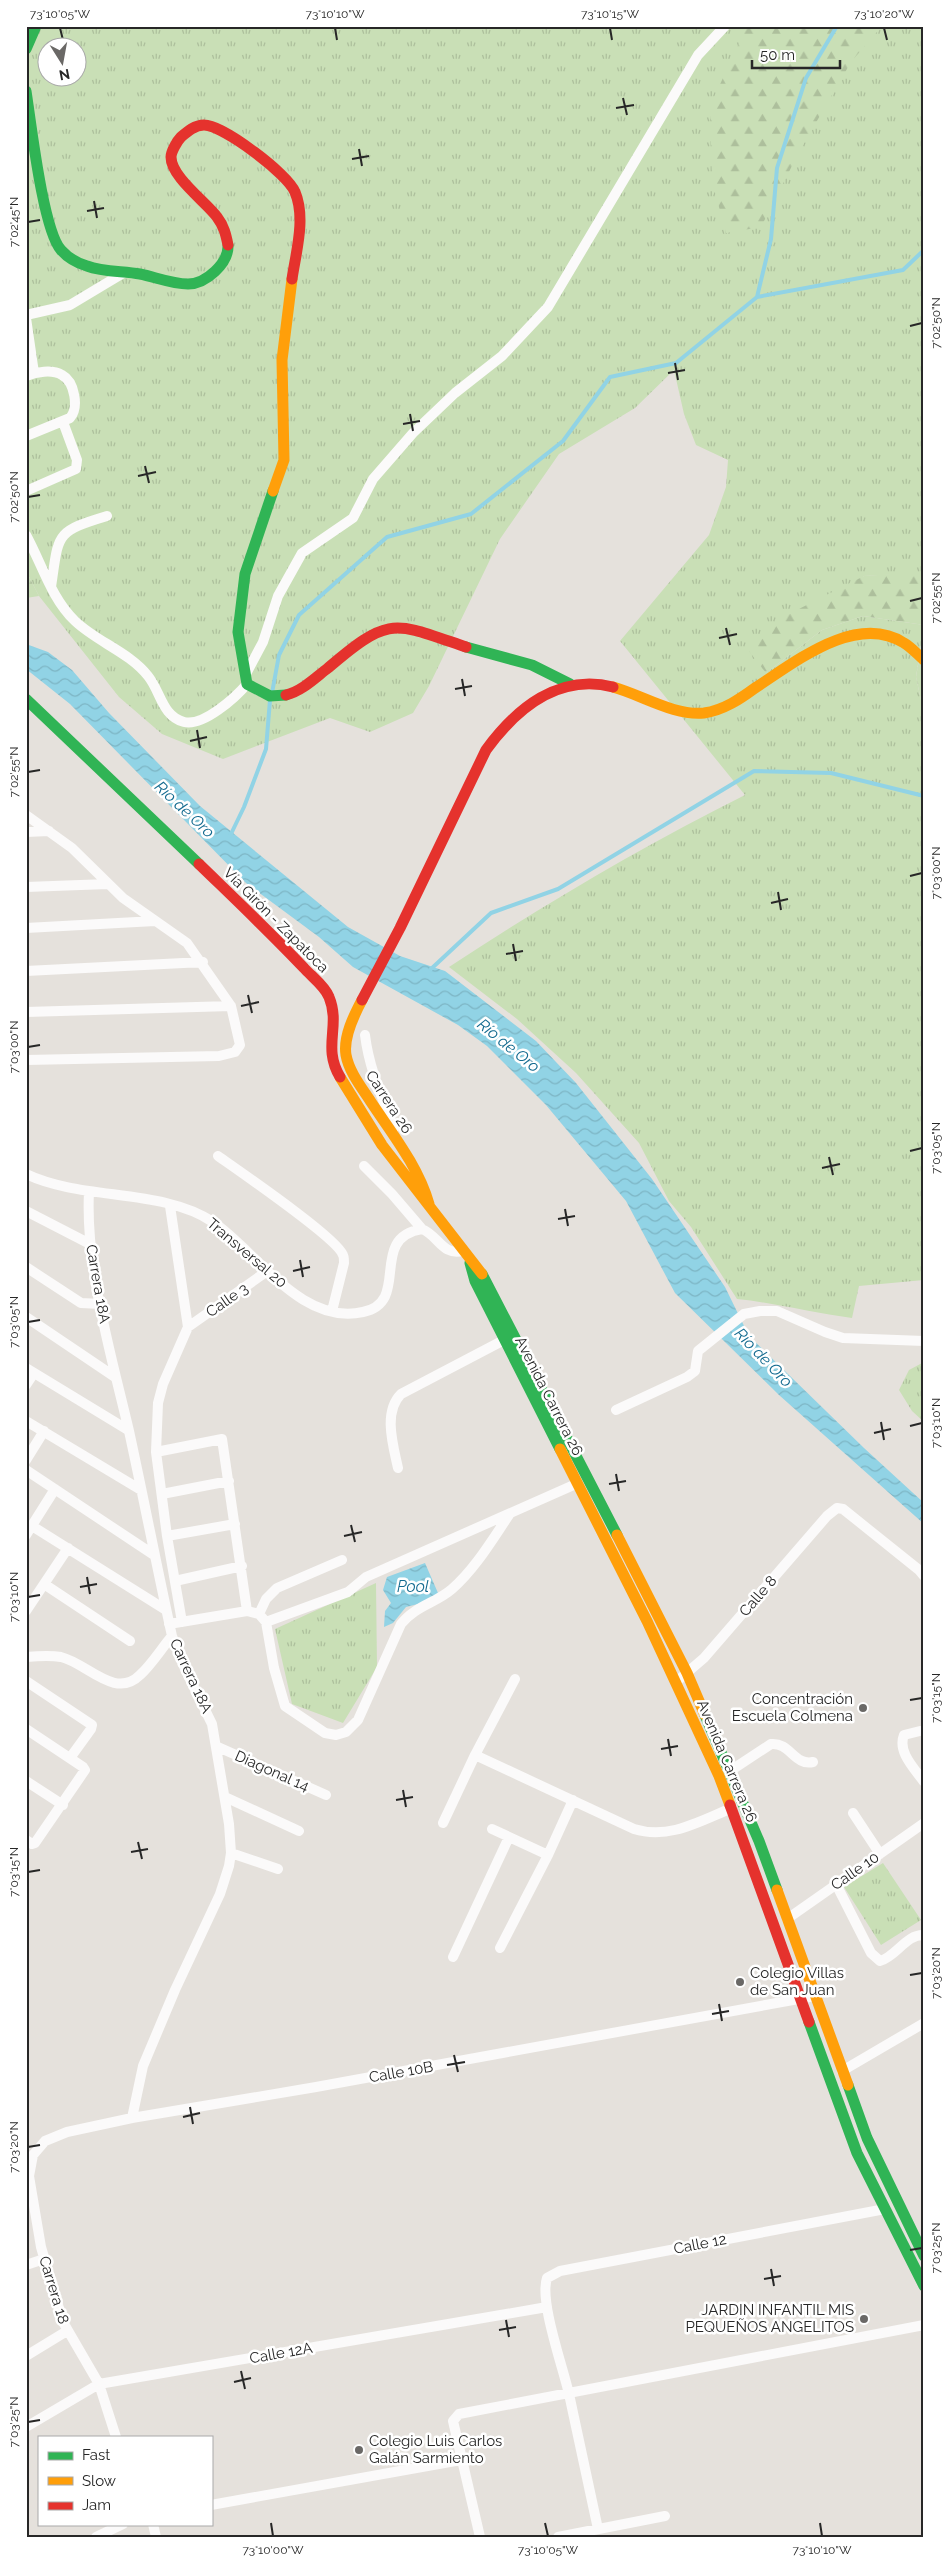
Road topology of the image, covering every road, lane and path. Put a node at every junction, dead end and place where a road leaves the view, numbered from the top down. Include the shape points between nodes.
1 (36, 26) edge
2 (726, 26) edge
3 (26, 49) edge
4 (26, 91) edge
5 (125, 272) junction
6 (26, 316) edge
7 (30, 374) edge
8 (63, 422) junction
9 (26, 436) edge
10 (26, 491) edge
11 (107, 516) dead end
12 (26, 535) edge
13 (51, 587) junction
14 (924, 660) edge
15 (247, 679) junction
16 (570, 684) junction
17 (26, 699) edge
18 (26, 815) edge
19 (49, 831) junction
20 (26, 832) edge
21 (108, 884) junction
22 (26, 887) edge
23 (155, 920) junction
24 (26, 928) edge
25 (203, 962) junction
26 (26, 971) edge
27 (230, 1006) junction
28 (26, 1012) edge
29 (365, 1035) dead end
30 (26, 1060) edge
31 (401, 1148) junction
32 (218, 1156) dead end
33 (364, 1166) dead end
34 (26, 1174) edge
35 (89, 1192) junction
36 (170, 1206) junction
37 (430, 1206) junction
38 (26, 1211) edge
39 (422, 1229) junction
40 (90, 1244) junction
41 (463, 1252) junction
42 (470, 1262) junction
43 (26, 1267) edge
44 (266, 1272) junction
45 (101, 1304) junction
46 (332, 1311) junction
47 (26, 1317) edge
48 (188, 1327) junction
49 (504, 1340) junction
50 (924, 1341) edge
51 (30, 1370) edge
52 (115, 1377) junction
53 (26, 1385) edge
54 (616, 1410) dead end
55 (26, 1421) edge
56 (128, 1430) junction
57 (44, 1431) junction
58 (156, 1452) junction
59 (26, 1460) edge
60 (398, 1468) dead end
61 (26, 1470) edge
62 (229, 1481) junction
63 (576, 1484) junction
64 (55, 1489) junction
65 (141, 1490) junction
66 (162, 1494) junction
67 (509, 1515) junction
68 (235, 1524) junction
69 (29, 1530) edge
70 (167, 1536) junction
71 (68, 1548) junction
72 (154, 1555) junction
73 (342, 1560) dead end
74 (242, 1566) junction
75 (924, 1576) edge
76 (175, 1581) junction
77 (44, 1584) junction
78 (166, 1610) junction
79 (26, 1611) edge
80 (247, 1611) junction
81 (259, 1614) junction
82 (182, 1622) junction
83 (266, 1622) junction
84 (169, 1624) junction
85 (172, 1636) junction
86 (130, 1641) dead end
87 (26, 1657) edge
88 (687, 1673) junction
89 (515, 1679) dead end
90 (26, 1681) edge
91 (676, 1682) junction
92 (26, 1729) edge
93 (920, 1731) dead end
94 (218, 1747) junction
95 (475, 1754) junction
96 (70, 1758) junction
97 (813, 1762) dead end
98 (730, 1770) junction
99 (26, 1781) edge
100 (924, 1782) edge
101 (326, 1795) dead end
102 (225, 1797) junction
103 (574, 1800) junction
104 (63, 1804) junction
105 (732, 1808) junction
106 (853, 1813) dead end
107 (443, 1823) dead end
108 (924, 1824) edge
109 (492, 1828) dead end
110 (299, 1831) dead end
111 (509, 1837) junction
112 (26, 1840) edge
113 (231, 1853) junction
114 (880, 1854) junction
115 (548, 1855) junction
116 (278, 1869) dead end
117 (836, 1884) junction
118 (787, 1919) junction
119 (924, 1935) edge
120 (500, 1948) dead end
121 (453, 1957) dead end
122 (815, 1996) junction
123 (801, 1999) junction
124 (924, 2023) edge
125 (842, 2071) junction
126 (132, 2118) junction
127 (28, 2162) edge
128 (29, 2193) edge
129 (885, 2209) junction
130 (920, 2240) edge
131 (924, 2256) edge
132 (44, 2259) junction
133 (26, 2265) edge
134 (924, 2286) edge
135 (547, 2307) junction
136 (924, 2325) edge
137 (67, 2331) junction
138 (26, 2356) edge
139 (99, 2384) junction
140 (569, 2392) junction
141 (26, 2427) edge
142 (116, 2436) edge
143 (461, 2460) junction
144 (212, 2505) edge
145 (665, 2516) dead end
146 (119, 2526) edge
147 (598, 2529) junction
148 (96, 2537) edge
149 (480, 2537) edge
150 (558, 2537) edge

1 - 3 main road
2 - 15 street via 698,54 548,307 502,356 454,393 413,433 373,479 353,518 302,553 278,596
4 - 5 main road via 45,206 52,234 60,249 72,260 88,267
5 - 6 street via 70,305
5 - 15 main road via 188,284 208,278 224,260 229,248 226,232 173,164 171,156 174,149 191,128 205,125 222,131 280,172 294,191 300,216 282,360 284,460 245,574 238,632
6 - 7 street
7 - 8 street via 52,372 63,375 70,383 75,412
8 - 9 street
8 - 10 street via 77,460 76,469
11 - 13 street via 67,530 59,541
12 - 13 street
13 - 15 street via 74,620 97,640 137,664 148,676 166,711 177,719 186,722 202,720 237,697
14 - 16 main road via 912,646 893,636 870,632 846,636 822,646 724,708 703,713 686,713 602,685
15 - 16 main road via 266,695 279,698 304,685 350,649 382,630 394,627 415,629 466,647 526,662 554,673
16 - 31 main road, Carrera 26 via 522,710 498,732 486,750 400,928 356,1010 346,1041 351,1070
17 - 37 main road, Vía Girón - Zapatoca via 267,929 328,994 334,1012 330,1050 334,1067 382,1145
18 - 19 street
19 - 20 street
19 - 21 street via 84,859
21 - 22 street
21 - 23 street
23 - 24 street
23 - 25 street via 188,943
25 - 26 street
25 - 27 street
27 - 28 street
27 - 30 street via 240,1045 227,1055
29 - 31 street via 376,1087
31 - 37 main road, Carrera 26 via 423,1183
32 - 46 street via 300,1216 344,1255
33 - 39 street
34 - 35 street, Transversal 20
35 - 36 street, Transversal 20
35 - 40 street, Carrera 18A
36 - 44 street, Transversal 20 via 213,1222
36 - 48 street
37 - 41 main road, Avenida Carrera 26
38 - 40 street
39 - 41 street via 447,1251 454,1254
39 - 46 street, Transversal 20 via 404,1235 395,1244 388,1292 378,1307 354,1314
40 - 45 street, Carrera 18A
41 - 42 main road, Avenida Carrera 26
42 - 49 main road, Avenida Carrera 26 via 475,1281
42 - 88 main road, Avenida Carrera 26 via 485,1278
43 - 45 street via 81,1302
44 - 46 street, Transversal 20 via 294,1293
44 - 48 street, Calle 3
45 - 52 street, Carrera 18A
47 - 52 street
48 - 58 street via 158,1403
49 - 60 street via 394,1400 391,1408 393,1446
49 - 63 main road, Avenida Carrera 26
50 - 54 street via 843,1338 777,1311 744,1314 698,1351 695,1371
51 - 53 street
51 - 56 street
52 - 56 street, Carrera 18A
55 - 57 street
56 - 65 street, Carrera 18A
57 - 59 street
57 - 65 street
58 - 62 street via 222,1439
58 - 66 street
61 - 64 street
62 - 66 street
62 - 68 street
63 - 67 street
63 - 91 main road, Avenida Carrera 26
64 - 69 street
64 - 72 street
65 - 72 street, Carrera 18A
66 - 70 street
67 - 83 street via 366,1577 348,1592
67 - 83 street via 462,1580 401,1624 358,1720 346,1732 336,1735 325,1733 285,1706
68 - 70 street
68 - 74 street
69 - 71 street
70 - 76 street
71 - 77 street
71 - 78 street
72 - 78 street, Carrera 18A
73 - 81 street via 277,1588 266,1599
74 - 76 street
74 - 80 street
75 - 88 street, Calle 8 via 843,1509 837,1508
76 - 82 street
77 - 79 street
77 - 86 street
78 - 84 street, Carrera 18A
80 - 81 street
80 - 82 street
81 - 83 street
82 - 84 street
84 - 85 street, Carrera 18A
85 - 87 street via 140,1676 119,1685 60,1657
85 - 94 street, Carrera 18A via 184,1669 206,1708
88 - 91 street, Calle 8
88 - 98 main road, Avenida Carrera 26
89 - 95 street
90 - 96 street via 92,1726
91 - 105 main road, Avenida Carrera 26
92 - 96 street
93 - 100 street via 904,1735 901,1742 903,1752
94 - 101 street, Diagonal 14
94 - 102 street, Carrera 18A
95 - 103 street
95 - 107 street
96 - 104 street via 84,1770
97 - 98 street via 800,1761 784,1746 771,1744
98 - 118 main road, Avenida Carrera 26
99 - 104 street
102 - 110 street
102 - 113 street, Carrera 18A
103 - 105 street via 649,1834 680,1829
103 - 115 street
104 - 112 street via 35,1842 32,1844
105 - 123 main road, Avenida Carrera 26
106 - 114 street
108 - 114 street, Calle 10
109 - 111 street
111 - 115 street
111 - 121 street
113 - 116 street
113 - 126 street, Carrera 18A via 220,1894 143,2066
114 - 117 street, Calle 10
115 - 120 street
117 - 118 street, Calle 10
117 - 119 street via 871,1953 880,1961 915,1936
118 - 122 main road, Avenida Carrera 26
122 - 123 street, Calle 10B
122 - 125 main road, Avenida Carrera 26
123 - 126 street, Calle 10B via 316,2088
123 - 129 main road, Avenida Carrera 26 via 857,2153
124 - 125 street
125 - 130 main road, Avenida Carrera 26 via 873,2151
126 - 127 street, Calle 10B via 54,2136 38,2147
127 - 128 street, Carrera 18
128 - 132 street, Carrera 18
129 - 134 main road, Avenida Carrera 26
129 - 135 street, Calle 12 via 560,2271 546,2278 543,2288
130 - 131 main road, Avenida Carrera 26
132 - 133 street
132 - 137 street, Carrera 18
135 - 139 street, Calle 12A
135 - 140 street
136 - 140 street
137 - 138 street
137 - 139 street, Carrera 18
139 - 141 street, Calle 12A
139 - 142 street, Carrera 18
140 - 143 street via 459,2414 453,2421
140 - 147 street
143 - 144 street
143 - 149 street
145 - 147 street
146 - 148 street
147 - 150 street

